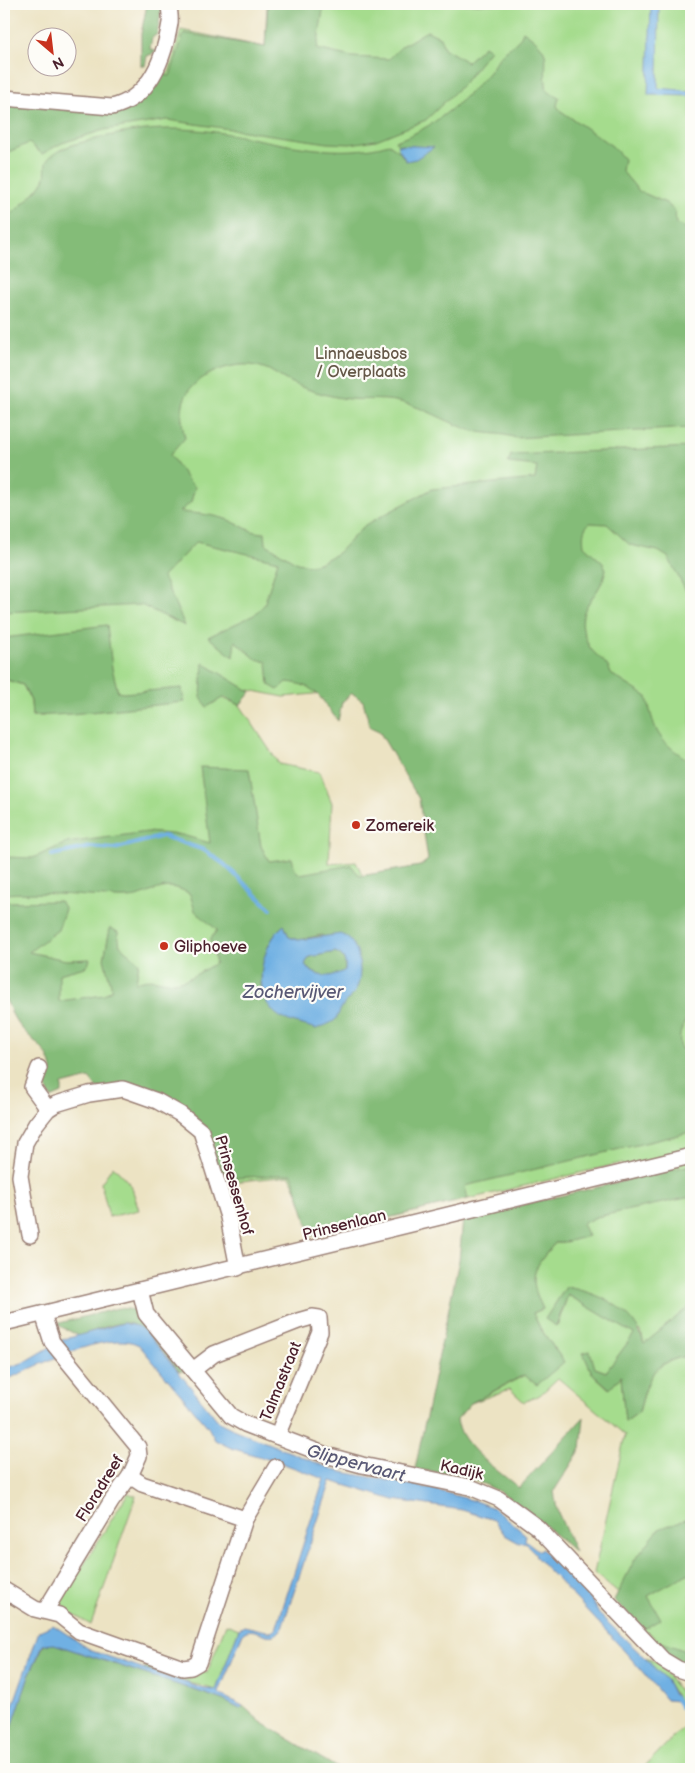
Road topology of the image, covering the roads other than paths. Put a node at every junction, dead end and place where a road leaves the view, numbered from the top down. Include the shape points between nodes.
1 (169, 4) edge
2 (4, 98) edge
3 (39, 1068) dead end
4 (48, 1109) junction
5 (691, 1156) edge
6 (30, 1235) dead end
7 (238, 1268) junction
8 (140, 1290) junction
9 (43, 1314) junction
10 (298, 1321) junction
11 (4, 1323) edge
12 (316, 1340) junction
13 (193, 1370) junction
14 (277, 1436) junction
15 (276, 1467) dead end
16 (130, 1476) junction
17 (245, 1519) junction
18 (4, 1590) edge
19 (45, 1611) junction
20 (691, 1672) edge

1 - 2 street via 170,22 158,66 146,88 129,102 112,107
3 - 4 street via 32,1087
4 - 6 street via 25,1143 20,1176
4 - 7 street, Prinsessenhof via 89,1094 123,1089 157,1101 201,1131 228,1217
5 - 7 street, Prinsenlaan
7 - 8 street, Prinsenlaan
8 - 9 street, Prinsenlaan
8 - 13 street, Kadijk via 146,1314
9 - 11 street, Prinsenlaan
9 - 16 street, Floradreef via 52,1342 138,1447 139,1456
10 - 12 street, Talmastraat via 302,1332
10 - 12 street, Talmastraat via 312,1316 319,1318 320,1332
10 - 13 street, Talmastraat via 214,1354
12 - 14 street, Talmastraat
13 - 14 street, Kadijk via 231,1416
14 - 20 street, Kadijk via 362,1466 470,1486 499,1499 537,1527 663,1660
15 - 17 street
16 - 17 street via 142,1484
16 - 19 street, Floradreef
17 - 19 street via 198,1663 192,1668 183,1668 79,1631 59,1615
18 - 19 street via 35,1609

